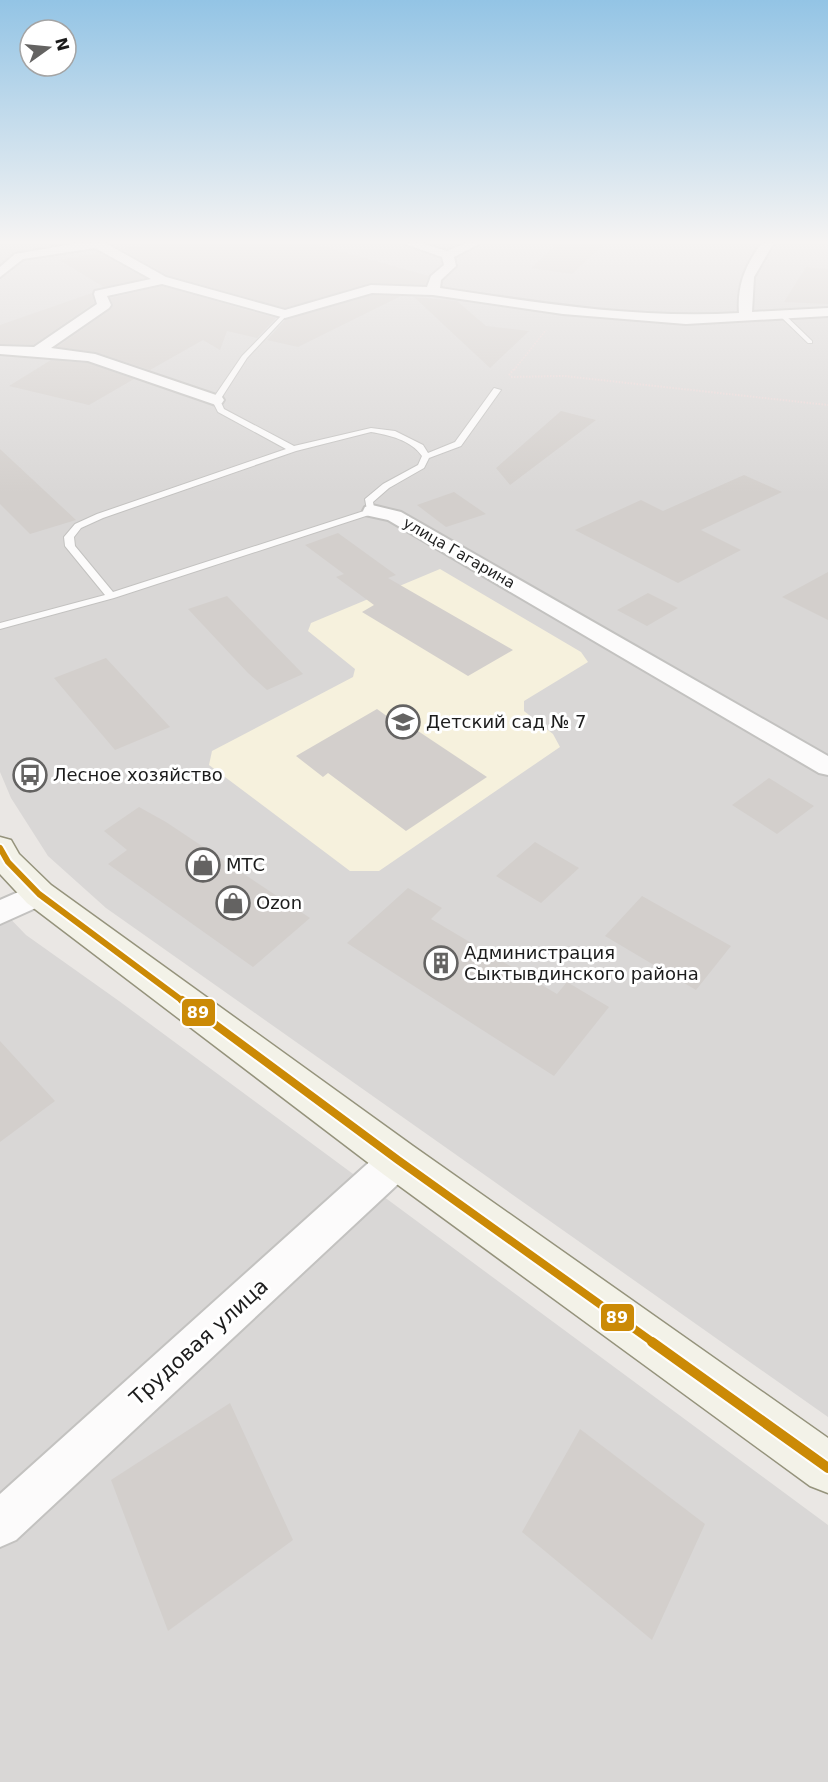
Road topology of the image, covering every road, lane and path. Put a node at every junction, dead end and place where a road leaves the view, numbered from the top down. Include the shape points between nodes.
1 (75, 327) edge
2 (272, 327) edge
3 (549, 327) edge
4 (795, 327) edge
5 (810, 342) dead end
6 (0, 350) edge
7 (37, 351) junction
8 (497, 390) dead end
9 (216, 400) junction
10 (828, 405) edge
11 (293, 449) junction
12 (426, 456) junction
13 (372, 511) junction
14 (111, 596) junction
15 (0, 626) edge
16 (828, 768) edge
17 (0, 848) edge
18 (39, 894) junction
19 (0, 913) edge
20 (398, 1160) junction
21 (828, 1468) edge
22 (0, 1524) edge

1 - 7 street
2 - 9 lane via 244,357
3 - 10 path via 507,378 564,376
4 - 5 lane
6 - 7 street
7 - 9 street via 90,357
8 - 12 lane via 458,444
9 - 11 lane via 221,410
11 - 12 lane via 370,430 392,433 420,447
11 - 14 lane via 78,526 69,537 70,546
12 - 13 lane via 421,466 368,501
13 - 14 lane
13 - 16 street, улица Гагарина via 394,516
14 - 15 lane
17 - 18 main road
18 - 19 street
18 - 20 main road
20 - 21 main road
20 - 22 street, Трудовая улица

